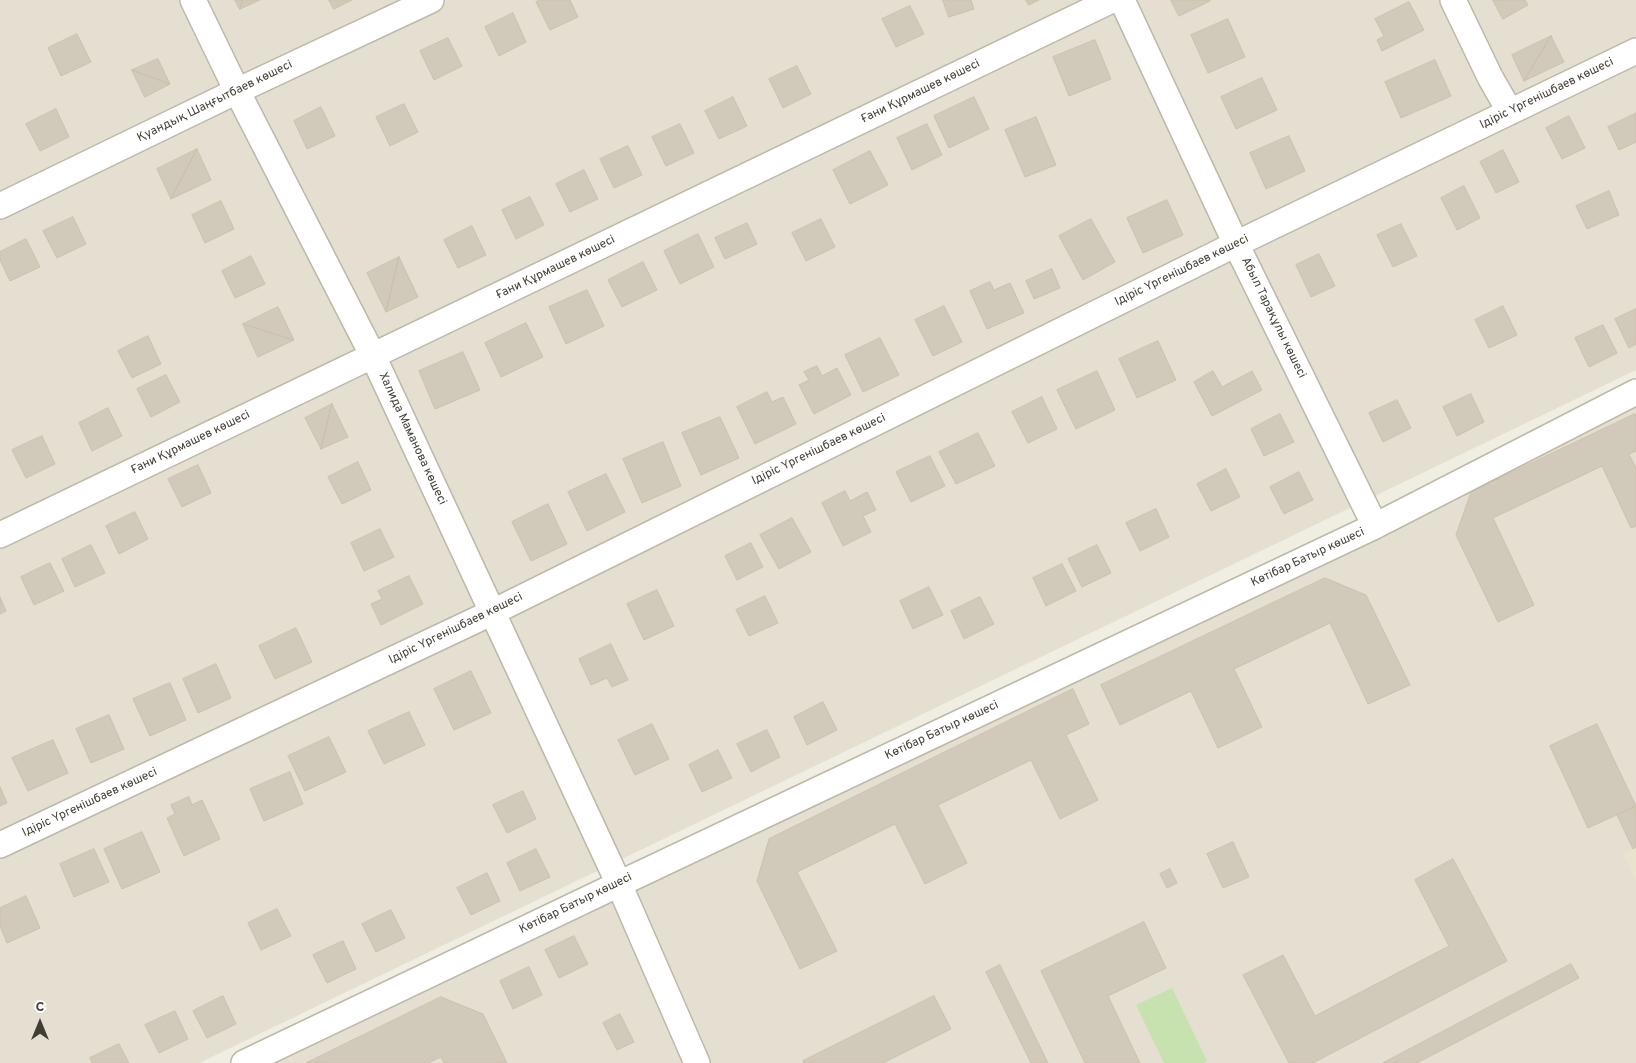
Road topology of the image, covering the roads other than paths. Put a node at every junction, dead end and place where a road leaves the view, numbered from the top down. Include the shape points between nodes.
1 (193, 0) edge
2 (431, 0) edge
3 (1112, 0) edge
4 (1122, 0) edge
5 (1453, 0) edge
6 (1636, 51) edge
7 (237, 91) junction
8 (1510, 112) junction
9 (0, 206) edge
10 (1236, 244) junction
11 (373, 356) junction
12 (1636, 392) edge
13 (1375, 526) junction
14 (0, 535) edge
15 (493, 612) junction
16 (0, 845) edge
17 (619, 884) junction
18 (244, 1063) edge
19 (698, 1063) edge

1 - 7 street, Халида Маманова көшесі
2 - 7 street, Қуандық Шаңғытбаев көшесі
3 - 11 street, Ғани Құрмашев көшесі
4 - 10 street, Абыл Тарақұлы көшесі
5 - 8 street
6 - 8 street, Ідіріс Үргенішбаев көшесі
7 - 9 street, Қуандық Шаңғытбаев көшесі
7 - 11 street, Халида Маманова көшесі
8 - 10 street, Ідіріс Үргенішбаев көшесі
10 - 13 street, Абыл Тарақұлы көшесі
10 - 15 street, Ідіріс Үргенішбаев көшесі
11 - 14 street, Ғани Құрмашев көшесі
11 - 15 street, Халида Маманова көшесі
12 - 13 street, Көтібар Батыр көшесі
13 - 17 street, Көтібар Батыр көшесі
15 - 16 street, Ідіріс Үргенішбаев көшесі
15 - 17 street, Халида Маманова көшесі
17 - 18 street, Көтібар Батыр көшесі
17 - 19 street, Халида Маманова көшесі

